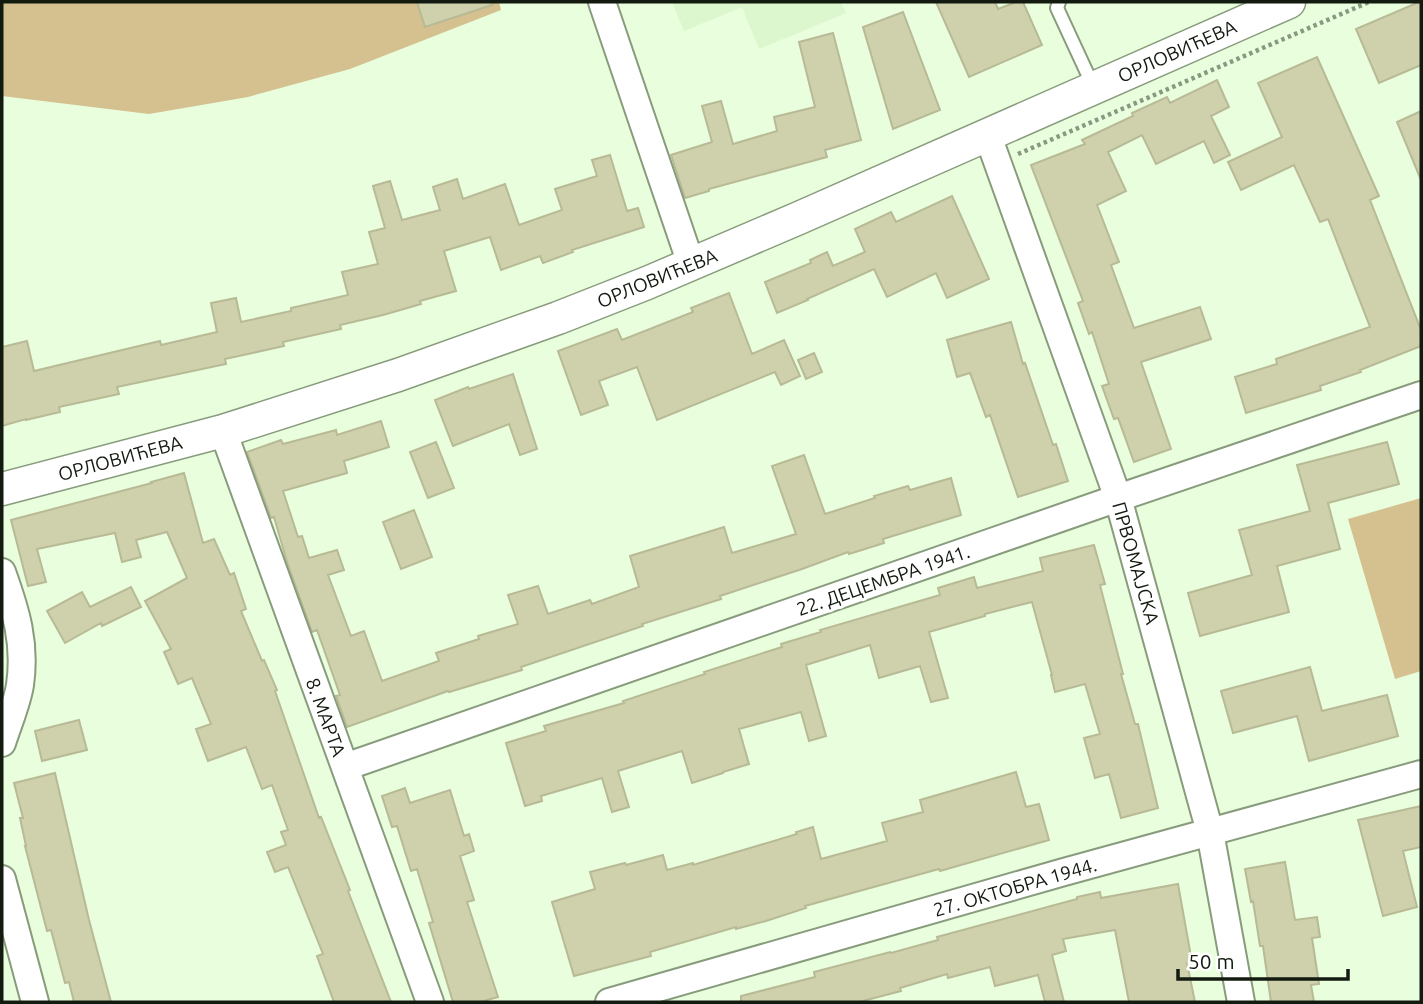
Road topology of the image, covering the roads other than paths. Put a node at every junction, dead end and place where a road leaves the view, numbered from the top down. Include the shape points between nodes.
1 (602, 2) edge
2 (1059, 2) edge
3 (1289, 2) edge
4 (1094, 88) junction
5 (993, 150) junction
6 (691, 264) junction
7 (1421, 395) edge
8 (223, 431) junction
9 (2, 489) edge
10 (1118, 498) junction
11 (2, 572) edge
12 (2, 743) edge
13 (345, 767) junction
14 (1421, 774) edge
15 (1210, 832) junction
16 (2, 879) edge
17 (35, 1002) edge
18 (430, 1002) edge
19 (609, 1002) edge
20 (1241, 1002) edge

1 - 6 street
2 - 4 lane via 1057,8
3 - 4 street, ОРЛОВИЋЕВА
4 - 5 street, ОРЛОВИЋЕВА
5 - 6 street, ОРЛОВИЋЕВА
5 - 10 street, ПРВОМАЈСКА
6 - 8 street, ОРЛОВИЋЕВА via 460,354
7 - 10 street, 22. ДЕЦЕМБРА 1941.
8 - 9 street, ОРЛОВИЋЕВА
8 - 13 street, 8. МАРТА
10 - 13 street, 22. ДЕЦЕМБРА 1941.
10 - 15 street, ПРВОМАЈСКА
11 - 12 street via 16,612 22,652 19,687
13 - 18 street, 8. МАРТА
14 - 15 street, 27. ОКТОБРА 1944.
15 - 19 street, 27. ОКТОБРА 1944.
15 - 20 street, ПРВОМАЈСКА
16 - 17 street

